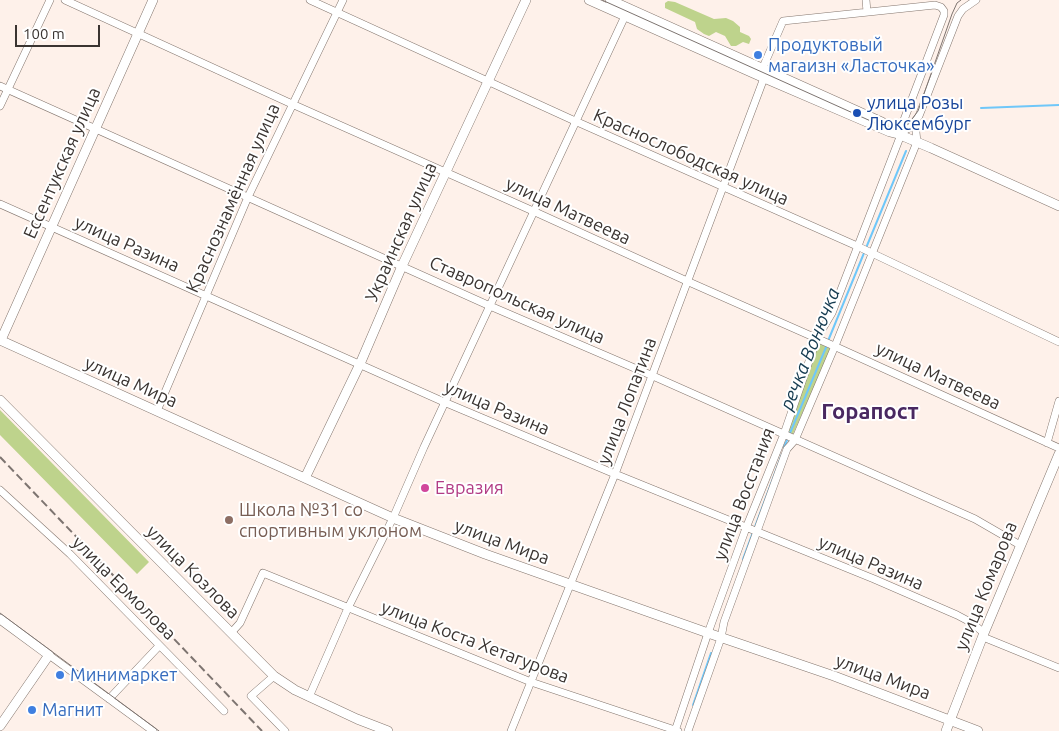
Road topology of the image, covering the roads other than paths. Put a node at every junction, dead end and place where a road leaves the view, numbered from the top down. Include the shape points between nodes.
1 (50, 0) edge
2 (65, 0) edge
3 (153, 0) edge
4 (310, 0) edge
5 (343, 0) edge
6 (526, 0) edge
7 (589, 0) edge
8 (610, 0) edge
9 (866, 0) edge
10 (976, 0) edge
11 (338, 12) junction
12 (867, 12) junction
13 (625, 16) junction
14 (137, 34) junction
15 (762, 74) junction
16 (487, 82) junction
17 (0, 86) edge
18 (8, 89) junction
19 (292, 104) junction
20 (0, 106) edge
21 (575, 121) junction
22 (915, 122) junction
23 (96, 129) junction
24 (900, 133) junction
25 (917, 142) junction
26 (445, 172) junction
27 (723, 188) junction
28 (248, 197) junction
29 (0, 204) edge
30 (1059, 206) edge
31 (533, 211) junction
32 (51, 227) junction
33 (859, 247) junction
34 (872, 254) junction
35 (402, 266) junction
36 (688, 282) junction
37 (206, 295) junction
38 (490, 306) junction
39 (820, 339) junction
40 (1059, 342) edge
41 (0, 343) edge
42 (835, 346) junction
43 (360, 364) junction
44 (653, 376) junction
45 (0, 400) edge
46 (1059, 401) edge
47 (444, 402) junction
48 (157, 412) junction
49 (790, 437) junction
50 (1047, 443) junction
51 (1059, 448) edge
52 (1059, 454) edge
53 (615, 474) junction
54 (306, 478) junction
55 (0, 490) edge
56 (393, 518) junction
57 (752, 530) junction
58 (1020, 545) junction
59 (571, 584) junction
60 (348, 608) junction
61 (0, 619) edge
62 (230, 633) junction
63 (708, 633) junction
64 (983, 635) junction
65 (721, 638) junction
66 (159, 646) junction
67 (49, 655) junction
68 (1059, 662) edge
69 (1059, 668) edge
70 (274, 676) junction
71 (532, 682) junction
72 (309, 697) junction
73 (109, 699) junction
74 (224, 711) dead end
75 (950, 720) junction
76 (0, 726) edge
77 (153, 731) edge
78 (285, 731) edge
79 (388, 731) edge
80 (512, 731) edge
81 (676, 731) edge
82 (688, 731) edge
83 (946, 731) edge
84 (978, 731) edge

1 - 18 street
2 - 14 street, улица Матвеева
3 - 14 street, Ессентукская улица
4 - 11 street, Краснослободская улица
5 - 11 street, Краснознамённая улица
6 - 16 street, Украинская улица
7 - 13 street
8 - 15 street
9 - 12 street
10 - 22 street via 958,16
11 - 16 street, Краснослободская улица
11 - 19 street, Краснознамённая улица
12 - 15 street, улица Лопатина via 783,21
12 - 24 street, улица Восстания via 935,5 944,11
13 - 15 street
13 - 21 street
14 - 19 street, улица Матвеева
14 - 23 street, Ессентукская улица
15 - 24 street via 893,127
15 - 27 street, улица Лопатина
16 - 21 street, Краснослободская улица
16 - 26 street, Украинская улица
17 - 18 street, Ставропольская улица
18 - 20 street
18 - 23 street, Ставропольская улица
19 - 26 street, улица Матвеева
19 - 28 street, Краснознамённая улица
21 - 27 street, Краснослободская улица
21 - 31 street
22 - 24 street
22 - 25 street
23 - 28 street, Ставропольская улица
23 - 32 street, Ессентукская улица
24 - 25 street
24 - 33 street, улица Восстания
25 - 30 street
25 - 34 street, улица Восстания
26 - 31 street, улица Матвеева
26 - 35 street, Украинская улица
27 - 33 street, Краснослободская улица
27 - 36 street, улица Лопатина
28 - 35 street, Ставропольская улица
28 - 37 street, Краснознамённая улица
29 - 32 street, улица Разина
31 - 36 street, улица Матвеева
31 - 38 street
32 - 37 street, улица Разина
32 - 41 street, Ессентукская улица
33 - 34 street, Краснослободская улица
33 - 39 street, улица Восстания
34 - 40 street, Краснослободская улица
34 - 42 street, улица Восстания
35 - 38 street, Ставропольская улица
35 - 43 street, Украинская улица
36 - 39 street, улица Матвеева
36 - 44 street, улица Лопатина
37 - 43 street, улица Разина
37 - 48 street, Краснознамённая улица
38 - 44 street, Ставропольская улица
38 - 47 street
39 - 42 street, улица Матвеева
39 - 49 street, улица Восстания
41 - 48 street, улица Мира
42 - 49 street, улица Восстания
42 - 50 street, улица Матвеева
43 - 47 street, улица Разина
43 - 54 street, Украинская улица
44 - 49 street, Ставропольская улица
44 - 53 street, улица Лопатина
45 - 62 street, улица Козлова
46 - 50 street
47 - 53 street, улица Разина
47 - 56 street
48 - 54 street, улица Мира
49 - 57 street, улица Восстания
49 - 57 street, улица Восстания
49 - 58 street, Ставропольская улица via 975,519
50 - 51 street, улица Матвеева
52 - 58 street, улица Комарова
53 - 57 street, улица Разина
53 - 59 street, улица Лопатина
54 - 56 street, улица Мира
55 - 66 street, улица Ермолова via 70,554
56 - 59 street, улица Мира
56 - 60 street
57 - 63 street, улица Восстания
57 - 64 street, улица Разина via 956,615 972,623
57 - 65 street, улица Восстания
58 - 64 street, улица Комарова
59 - 63 street, улица Мира
59 - 71 street, улица Лопатина
60 - 62 street, улица Коста Хетагурова via 263,573 240,623
60 - 71 street, улица Коста Хетагурова
60 - 72 street
61 - 67 street
62 - 70 street, улица Козлова
63 - 65 street, улица Мира
63 - 81 street, улица Восстания
64 - 69 street, улица Разина
64 - 75 street, улица Комарова
65 - 75 street, улица Мира
65 - 82 street, улица Восстания
66 - 73 street
66 - 74 street, улица Ермолова
67 - 73 street
67 - 76 street
68 - 69 street
70 - 72 street, улица Козлова
70 - 78 street via 252,696
71 - 80 street, улица Лопатина
71 - 81 street, улица Коста Хетагурова
72 - 79 street, улица Козлова
73 - 77 street
75 - 83 street, улица Комарова
75 - 84 street, улица Мира

